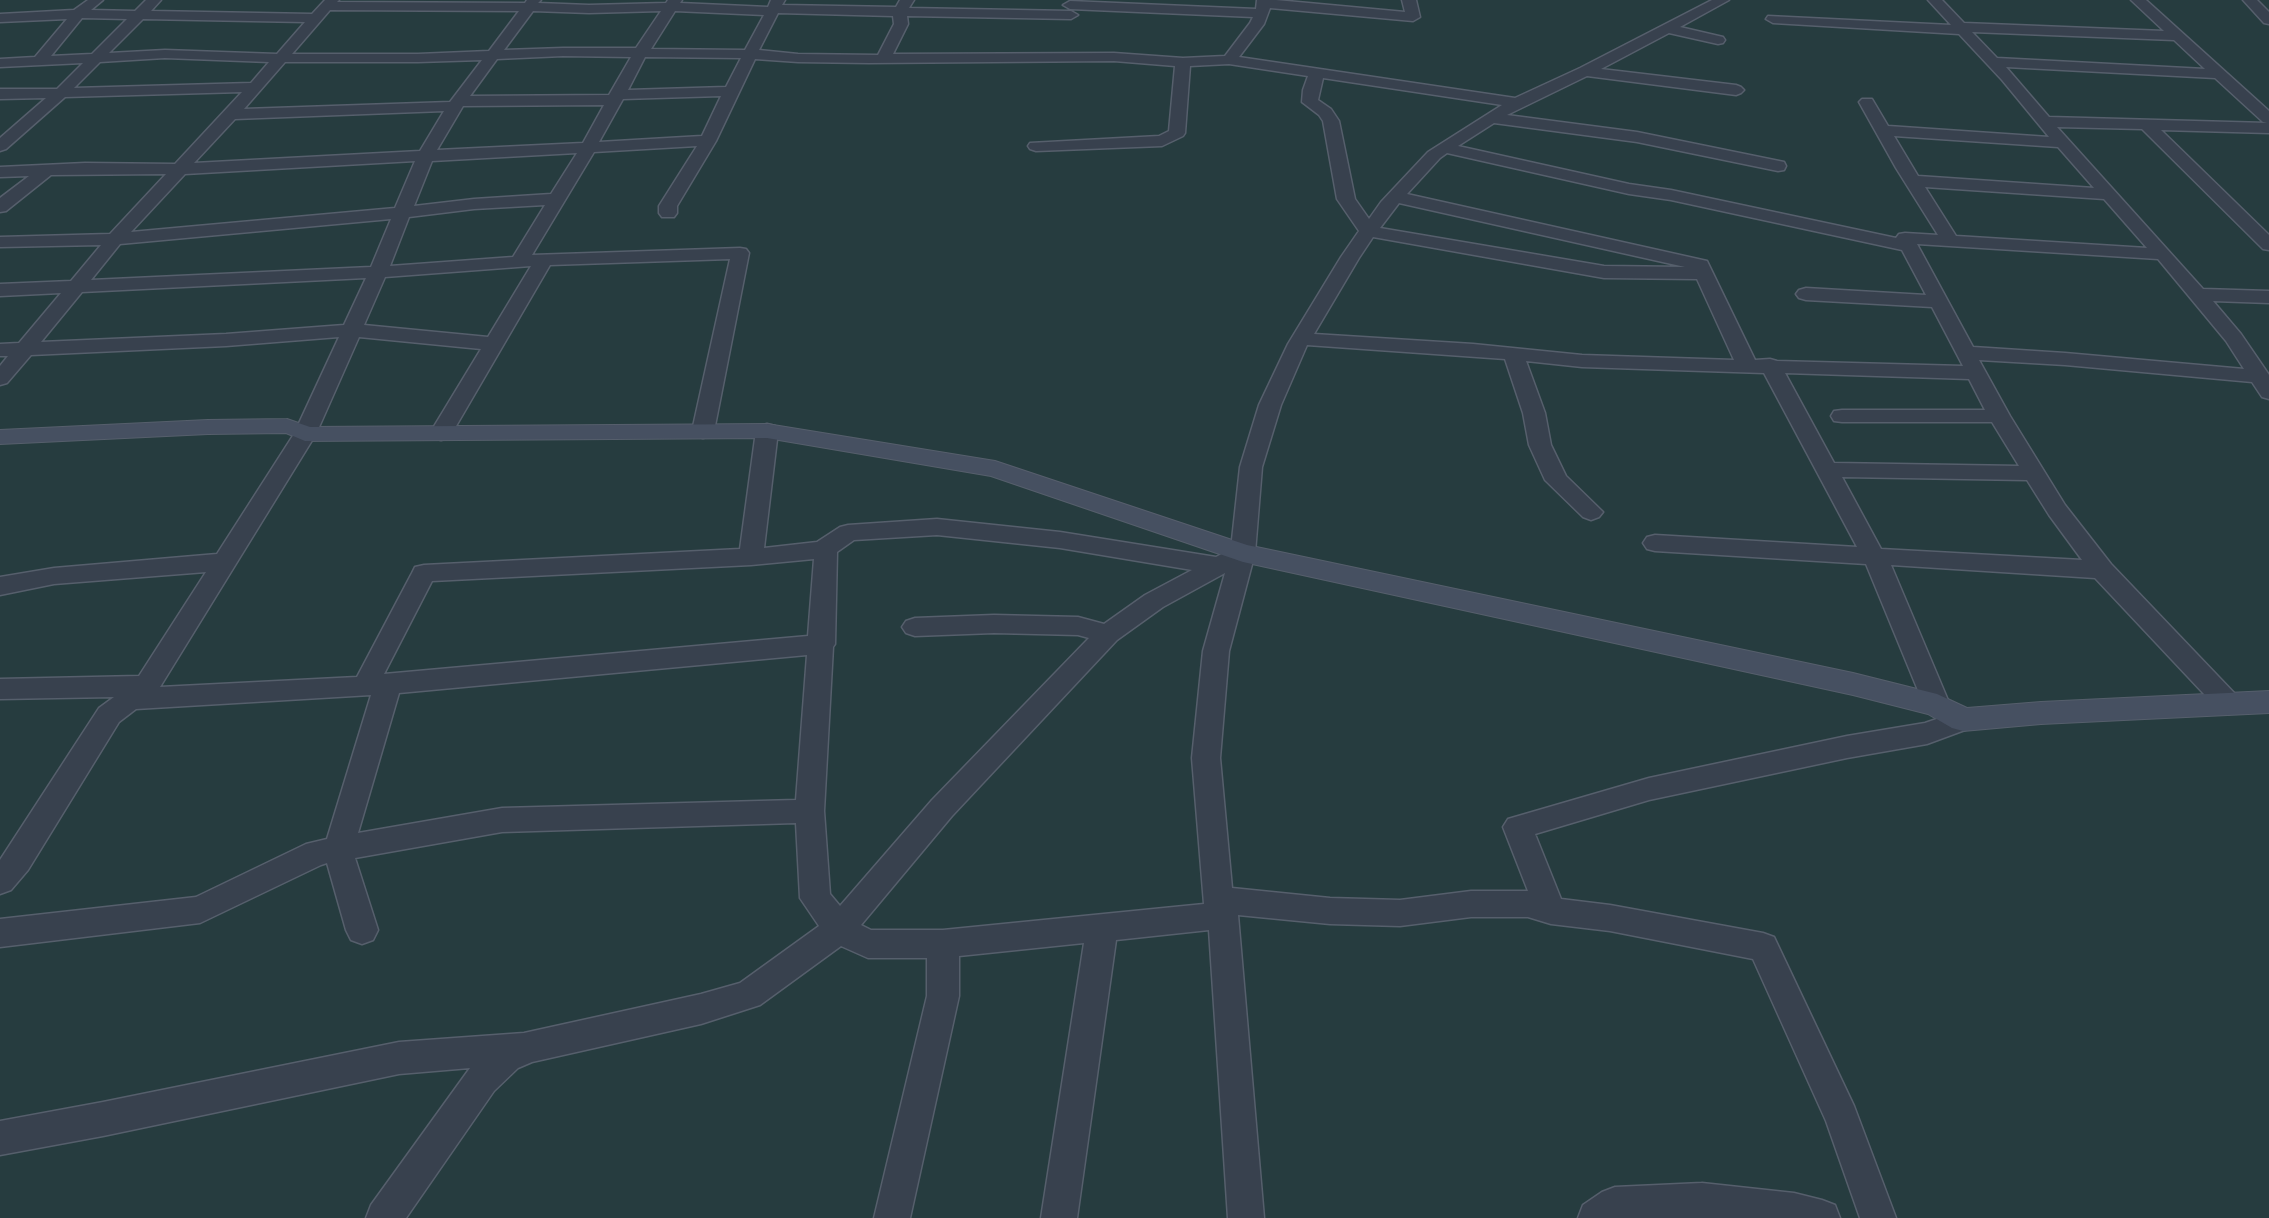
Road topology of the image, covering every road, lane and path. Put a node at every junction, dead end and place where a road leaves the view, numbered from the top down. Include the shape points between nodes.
1 (96, 0) edge
2 (154, 0) edge
3 (1409, 0) edge
4 (1722, 0) edge
5 (1935, 0) edge
6 (2138, 0) edge
7 (2250, 0) edge
8 (530, 3) edge
9 (673, 3) edge
10 (1264, 5) edge
11 (904, 6) edge
12 (774, 7) edge
13 (1070, 7) edge
14 (325, 8) edge
15 (78, 14) junction
16 (140, 14) junction
17 (0, 18) edge
18 (1773, 19) dead end
19 (2269, 20) edge
20 (1666, 28) junction
21 (1962, 28) junction
22 (1069, 32) dead end
23 (2177, 36) junction
24 (1718, 40) dead end
25 (493, 54) junction
26 (640, 54) junction
27 (750, 54) junction
28 (96, 56) junction
29 (279, 58) junction
30 (882, 59) junction
31 (39, 60) junction
32 (1229, 60) junction
33 (1183, 62) junction
34 (1993, 62) junction
35 (0, 63) edge
36 (1585, 71) junction
37 (1317, 73) junction
38 (2218, 74) junction
39 (256, 86) junction
40 (1736, 90) dead end
41 (731, 91) junction
42 (61, 93) junction
43 (0, 94) edge
44 (614, 98) junction
45 (1867, 102) dead end
46 (457, 103) junction
47 (1517, 103) junction
48 (231, 114) junction
49 (1491, 118) junction
50 (2269, 119) edge
51 (2044, 122) junction
52 (2148, 126) junction
53 (2269, 128) edge
54 (1883, 130) junction
55 (708, 141) junction
56 (2063, 143) junction
57 (0, 146) edge
58 (589, 146) junction
59 (1036, 146) dead end
60 (1445, 148) junction
61 (426, 154) junction
62 (1778, 166) dead end
63 (180, 169) junction
64 (46, 170) junction
65 (0, 172) edge
66 (1913, 181) junction
67 (2110, 194) junction
68 (1395, 197) junction
69 (556, 199) junction
70 (0, 207) edge
71 (403, 213) junction
72 (668, 213) dead end
73 (1368, 231) junction
74 (115, 239) junction
75 (1950, 240) junction
76 (0, 242) edge
77 (2268, 244) edge
78 (1909, 246) junction
79 (2163, 254) junction
80 (544, 260) junction
81 (519, 262) junction
82 (378, 272) junction
83 (1704, 273) junction
84 (73, 288) junction
85 (0, 290) edge
86 (1806, 294) dead end
87 (2198, 295) junction
88 (2269, 297) edge
89 (1939, 302) junction
90 (352, 330) junction
91 (1302, 339) junction
92 (494, 344) junction
93 (26, 349) junction
94 (0, 350) edge
95 (1966, 353) junction
96 (1513, 354) junction
97 (1759, 365) junction
98 (1976, 373) junction
99 (0, 379) edge
100 (2264, 385) edge
101 (1842, 416) dead end
102 (1999, 416) junction
103 (703, 431) junction
104 (768, 431) junction
105 (441, 433) junction
106 (305, 434) junction
107 (0, 437) edge
108 (1826, 470) junction
109 (2034, 473) junction
110 (1591, 512) dead end
111 (1655, 542) dead end
112 (823, 550) junction
113 (751, 556) junction
114 (1874, 556) junction
115 (1231, 560) junction
116 (225, 562) junction
117 (2102, 570) junction
118 (0, 586) edge
119 (915, 627) dead end
120 (1108, 634) junction
121 (822, 644) junction
122 (377, 685) junction
123 (0, 688) edge
124 (138, 693) junction
125 (2269, 702) edge
126 (2229, 704) junction
127 (1936, 705) junction
128 (1963, 720) junction
129 (810, 811) junction
130 (338, 850) junction
131 (0, 881) edge
132 (1220, 907) junction
133 (1551, 911) junction
134 (1102, 928) junction
135 (839, 929) junction
136 (362, 930) dead end
137 (0, 933) edge
138 (943, 944) junction
139 (529, 1047) junction
140 (0, 1138) edge
141 (384, 1218) edge
142 (892, 1218) edge
143 (1058, 1218) edge
144 (1246, 1218) edge
145 (1596, 1218) edge
146 (1822, 1218) edge
147 (1878, 1218) edge

1 - 15 street
2 - 16 street
3 - 10 street via 1413,17
4 - 20 street
5 - 21 street
6 - 23 street
7 - 19 street
8 - 9 street via 589,9
8 - 14 street
8 - 25 street
9 - 12 street
9 - 26 street
10 - 13 street
10 - 32 street via 1257,24
11 - 12 street
11 - 13 street
11 - 30 street via 901,24
12 - 27 street
13 - 22 street
14 - 16 street
14 - 29 street
15 - 16 street
15 - 17 street
15 - 31 street
16 - 28 street
18 - 21 street
20 - 24 street
20 - 36 street
21 - 23 street
21 - 34 street
23 - 38 street
25 - 26 street
25 - 29 street via 418,58
25 - 46 street
26 - 27 street
26 - 44 street
27 - 30 street
27 - 41 street
28 - 29 street via 165,54
28 - 31 street
28 - 42 street
29 - 39 street
30 - 33 street via 1060,52
31 - 35 street
32 - 33 street
32 - 37 street
33 - 59 street via 1177,133 1162,140
34 - 38 street
34 - 51 street
36 - 40 street
36 - 47 street
37 - 47 street
37 - 73 street via 1310,102 1332,121 1346,199
38 - 50 street
39 - 42 street
39 - 48 street
41 - 44 street
41 - 55 street
42 - 43 street
42 - 57 street
44 - 46 street
44 - 58 street
45 - 54 street
46 - 48 street
46 - 61 street
47 - 49 street
48 - 63 street
49 - 60 street
49 - 62 street via 1637,137
51 - 52 street
51 - 56 street
52 - 53 street
52 - 77 street
54 - 56 street
54 - 66 street
55 - 58 street
55 - 72 street via 668,206
56 - 67 street
58 - 61 street
58 - 69 street
60 - 68 street via 1434,155
60 - 78 street
61 - 63 street
61 - 71 street
63 - 64 street
63 - 74 street
64 - 65 street
64 - 70 street
66 - 67 street
66 - 75 street
67 - 79 street
68 - 73 street
68 - 83 street via 1700,265
69 - 71 street
69 - 81 street
71 - 74 street
71 - 82 street
73 - 83 street via 1604,272
73 - 91 street
74 - 76 street
74 - 84 street
75 - 78 street via 1905,238
75 - 79 street
78 - 89 street
79 - 87 street
80 - 81 street
80 - 92 street
80 - 103 street via 740,254
81 - 82 street
82 - 84 street
82 - 90 street
83 - 97 street
84 - 85 street
84 - 93 street
86 - 89 street
87 - 88 street
87 - 100 street via 2234,338
89 - 95 street
90 - 92 street
90 - 93 street via 226,340
90 - 106 street
91 - 96 street
91 - 115 street via 1270,405 1251,467
92 - 105 street
93 - 94 street
93 - 99 street
95 - 98 street
95 - 100 street via 2065,359
96 - 97 street via 1582,361
96 - 110 street via 1534,413 1540,445 1556,480
97 - 98 street
97 - 108 street
98 - 102 street
101 - 102 street
102 - 109 street
103 - 104 street
103 - 105 street
104 - 113 street
104 - 115 street via 995,469
105 - 106 street
106 - 107 street via 287,426 267,426
106 - 116 street
108 - 109 street
108 - 114 street
109 - 117 street
111 - 114 street
112 - 113 street
112 - 115 street via 848,533 937,528
112 - 121 street via 826,553
113 - 122 street via 424,572
114 - 117 street
114 - 127 street
115 - 120 street via 1154,601
115 - 127 street via 1853,684
115 - 132 street via 1216,651 1206,758
116 - 118 street via 54,576
116 - 124 street
117 - 126 street
119 - 120 street via 994,624 1078,626
120 - 135 street via 942,808
121 - 122 street
121 - 129 street
122 - 124 street
122 - 130 street
123 - 124 street
124 - 131 street via 109,715 17,861
125 - 126 street
126 - 128 street
127 - 128 street
128 - 133 street via 1927,733 1648,789 1518,827
129 - 130 street via 502,820
129 - 135 street via 815,898
130 - 136 street
130 - 137 street via 316,853 200,910
132 - 133 street via 1400,913 1471,904 1528,904
132 - 134 street
132 - 144 street
133 - 147 street via 1610,918 1763,947 1842,1118
134 - 138 street
134 - 143 street
135 - 138 street via 868,944
135 - 139 street via 749,995 701,1009
138 - 142 street via 943,996
139 - 140 street via 399,1058 113,1118
139 - 141 street via 506,1057 482,1079
145 - 146 street via 1615,1205 1702,1201 1794,1211

